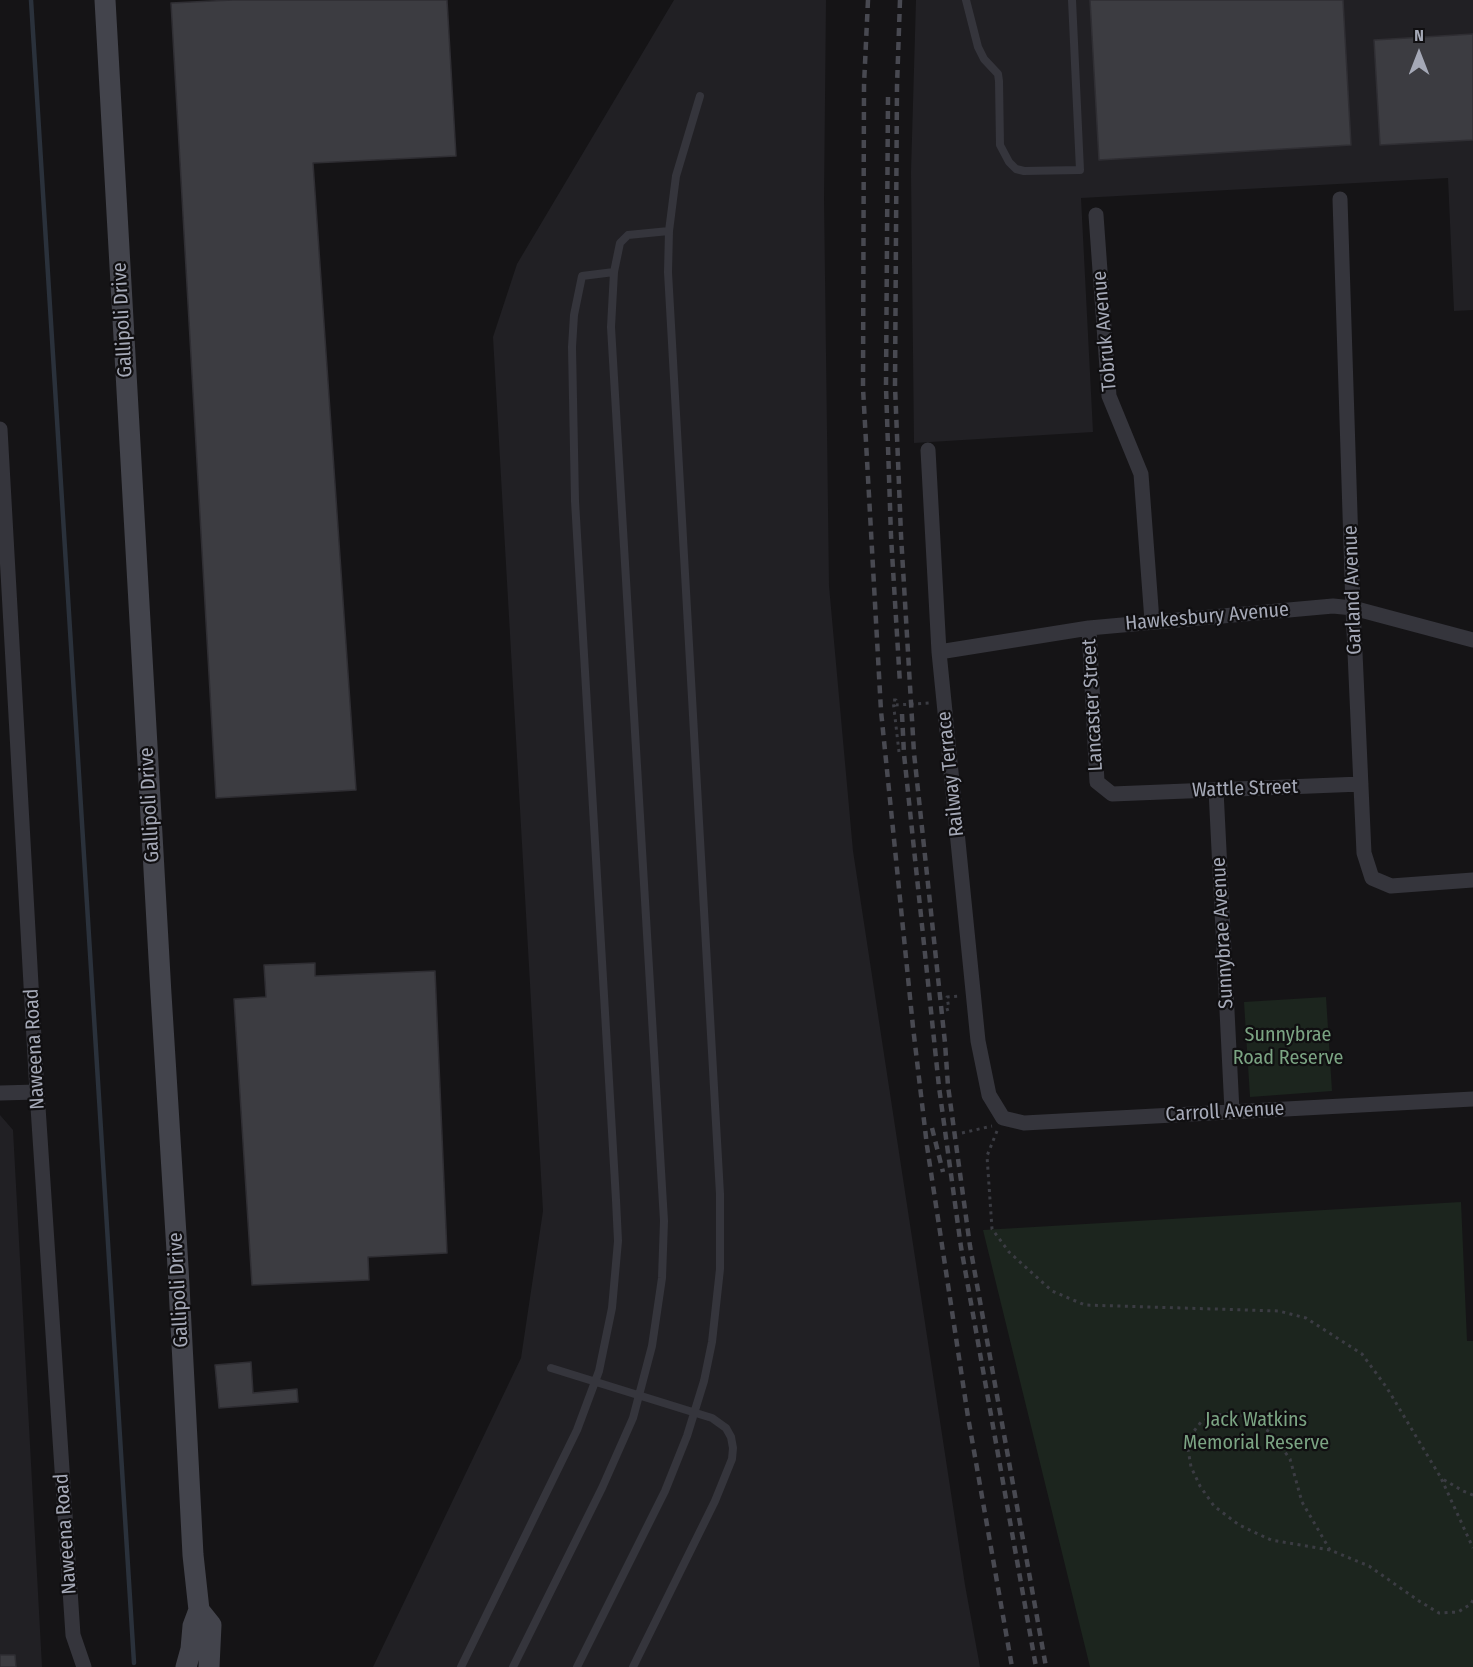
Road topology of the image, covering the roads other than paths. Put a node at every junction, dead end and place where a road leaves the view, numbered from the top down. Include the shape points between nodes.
1 (105, 0) edge
2 (966, 0) edge
3 (1072, 0) edge
4 (700, 96) dead end
5 (1340, 199) dead end
6 (1096, 215) dead end
7 (669, 231) junction
8 (614, 272) junction
9 (0, 429) edge
10 (928, 450) dead end
11 (1353, 608) junction
12 (1152, 621) junction
13 (1089, 628) junction
14 (1473, 640) edge
15 (939, 652) junction
16 (1361, 784) junction
17 (1216, 790) junction
18 (1128, 794) joint
19 (1473, 880) edge
20 (37, 1092) junction
21 (0, 1093) edge
22 (1473, 1099) edge
23 (1232, 1111) junction
24 (1003, 1118) joint
25 (551, 1368) dead end
26 (596, 1382) junction
27 (639, 1396) junction
28 (695, 1413) junction
29 (199, 1610) junction
30 (84, 1667) edge
31 (186, 1667) edge
32 (209, 1667) edge
33 (461, 1667) edge
34 (513, 1667) edge
35 (577, 1667) edge
36 (633, 1667) edge

1 - 29 street, Gallipoli Drive via 192,1555
2 - 3 lane via 978,47 998,74 1000,145 1009,162 1024,171 1080,170
4 - 7 lane via 676,176
5 - 11 street, Garland Avenue
6 - 12 street, Tobruk Avenue via 1108,396 1141,474
7 - 8 lane via 634,233 624,238
7 - 28 lane via 669,305 721,1235 712,1342
8 - 26 lane via 582,276 572,347 575,501 618,1241 612,1308
8 - 27 lane via 611,327 664,1221 659,1312
9 - 20 street, Naweena Road
10 - 15 street, Railway Terrace
11 - 12 street, Hawkesbury Avenue via 1333,606
11 - 14 street, Hawkesbury Avenue
11 - 16 street, Garland Avenue
12 - 13 street, Hawkesbury Avenue
13 - 15 street, Hawkesbury Avenue
13 - 18 street, Lancaster Street via 1097,782 1112,794
15 - 24 street, Railway Terrace via 978,1041 989,1095
16 - 17 street, Wattle Street
16 - 19 street, Garland Avenue via 1365,853 1372,878 1391,886
17 - 18 street, Wattle Street
17 - 23 street, Sunnybrae Avenue
20 - 21 street
20 - 30 street, Naweena Road via 73,1635
22 - 23 street, Carroll Avenue
23 - 24 street, Carroll Avenue via 1024,1123
25 - 26 lane
26 - 27 lane
26 - 33 lane via 569,1447
27 - 28 lane
27 - 34 lane via 618,1453
28 - 35 lane via 664,1491
28 - 36 lane via 726,1428 731,1437 732,1460
29 - 31 street, Gallipoli Drive
29 - 32 street, Gallipoli Drive via 211,1625

